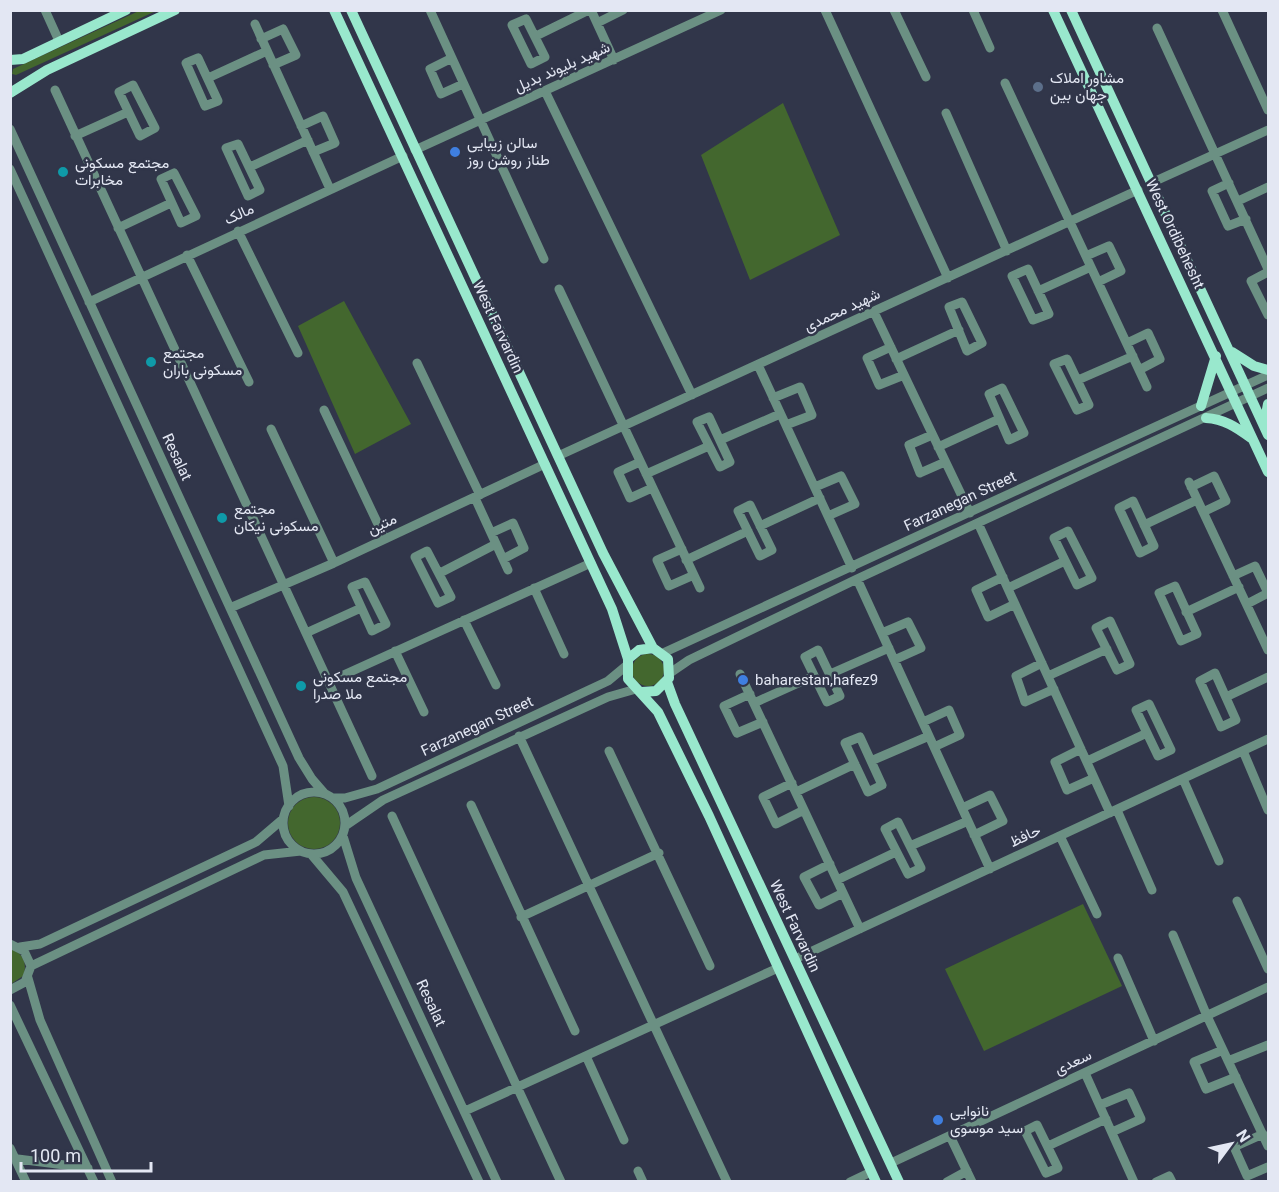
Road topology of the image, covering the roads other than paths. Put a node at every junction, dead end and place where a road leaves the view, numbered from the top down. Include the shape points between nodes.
1 (45, 10) edge
2 (126, 10) edge
3 (175, 10) edge
4 (334, 10) edge
5 (351, 10) edge
6 (430, 10) edge
7 (590, 10) edge
8 (623, 10) edge
9 (721, 10) edge
10 (825, 10) edge
11 (894, 10) edge
12 (973, 10) edge
13 (1053, 10) edge
14 (1071, 10) edge
15 (1222, 10) edge
16 (597, 23) junction
17 (255, 24) dead end
18 (1157, 28) dead end
19 (1080, 30) junction
20 (536, 36) junction
21 (1066, 37) junction
22 (261, 39) junction
23 (59, 41) junction
24 (990, 48) dead end
25 (267, 51) junction
26 (452, 58) junction
27 (10, 60) edge
28 (614, 60) junction
29 (273, 65) junction
30 (926, 77) dead end
31 (208, 78) junction
32 (1005, 83) dead end
33 (464, 84) junction
34 (55, 90) dead end
35 (545, 91) junction
36 (10, 93) edge
37 (1269, 110) edge
38 (128, 112) junction
39 (946, 113) dead end
40 (480, 120) junction
41 (302, 126) junction
42 (10, 129) edge
43 (1269, 130) edge
44 (75, 135) junction
45 (308, 140) junction
46 (415, 150) junction
47 (314, 152) junction
48 (1214, 153) junction
49 (403, 156) junction
50 (250, 167) junction
51 (10, 170) edge
52 (1151, 183) junction
53 (1229, 183) junction
54 (1269, 187) edge
55 (330, 189) junction
56 (1138, 190) junction
57 (1238, 201) junction
58 (171, 202) junction
59 (1246, 219) junction
60 (1070, 223) junction
61 (118, 228) junction
62 (238, 231) junction
63 (1006, 252) junction
64 (187, 255) junction
65 (1086, 256) junction
66 (544, 259) dead end
67 (1091, 267) junction
68 (1269, 271) edge
69 (141, 277) junction
70 (948, 278) junction
71 (1098, 282) junction
72 (560, 289) dead end
73 (1038, 291) junction
74 (89, 302) junction
75 (874, 312) junction
76 (1269, 315) edge
77 (959, 330) junction
78 (1127, 343) junction
79 (891, 347) junction
80 (1230, 350) junction
81 (298, 353) dead end
82 (1133, 356) junction
83 (1216, 356) junction
84 (896, 359) junction
85 (417, 363) dead end
86 (758, 365) junction
87 (1139, 370) junction
88 (1269, 373) edge
89 (904, 375) junction
90 (1078, 380) junction
91 (249, 382) dead end
92 (1246, 385) junction
93 (1147, 387) dead end
94 (1269, 388) edge
95 (1232, 392) junction
96 (692, 395) junction
97 (1251, 396) junction
98 (773, 398) junction
99 (1236, 403) junction
100 (1269, 404) edge
101 (1201, 406) junction
102 (324, 410) dead end
103 (780, 414) junction
104 (1206, 418) junction
105 (999, 419) junction
106 (786, 425) junction
107 (623, 427) junction
108 (271, 429) dead end
109 (1266, 430) edge
110 (932, 435) junction
111 (720, 440) junction
112 (1254, 440) junction
113 (709, 446) junction
114 (938, 447) junction
115 (558, 456) junction
116 (640, 462) junction
117 (945, 462) junction
118 (545, 465) junction
119 (1269, 472) edge
120 (646, 474) junction
121 (814, 487) junction
122 (652, 488) junction
123 (478, 497) junction
124 (820, 498) junction
125 (1197, 500) junction
126 (1203, 512) junction
127 (970, 513) junction
128 (828, 516) junction
129 (978, 523) junction
130 (1144, 525) junction
131 (760, 526) junction
132 (748, 531) junction
133 (491, 533) junction
134 (386, 539) junction
135 (496, 544) junction
136 (682, 549) junction
137 (503, 559) junction
138 (686, 560) junction
139 (1065, 561) junction
140 (334, 563) junction
141 (591, 563) junction
142 (852, 568) junction
143 (508, 570) dead end
144 (440, 573) junction
145 (694, 575) junction
146 (1233, 576) junction
147 (1003, 577) junction
148 (857, 579) junction
149 (284, 585) junction
150 (1239, 587) junction
151 (534, 588) junction
152 (700, 588) dead end
153 (1008, 588) junction
154 (1015, 604) junction
155 (1246, 604) junction
156 (230, 608) junction
157 (361, 608) junction
158 (1186, 612) junction
159 (464, 620) junction
160 (306, 633) junction
161 (882, 633) junction
162 (889, 648) junction
163 (1107, 649) junction
164 (1269, 650) edge
165 (395, 651) junction
166 (658, 651) junction
167 (564, 654) dead end
168 (894, 660) junction
169 (627, 663) junction
170 (1042, 663) junction
171 (740, 674) dead end
172 (830, 674) junction
173 (814, 676) junction
174 (1048, 676) junction
175 (669, 677) junction
176 (1269, 677) edge
177 (328, 682) junction
178 (496, 685) dead end
179 (639, 690) junction
180 (1054, 690) junction
181 (1226, 697) junction
182 (752, 699) junction
183 (424, 712) dead end
184 (763, 722) junction
185 (923, 722) junction
186 (1147, 733) junction
187 (519, 736) junction
188 (929, 736) junction
189 (1269, 739) edge
190 (934, 747) junction
191 (1081, 749) junction
192 (609, 751) dead end
193 (1243, 752) junction
194 (871, 761) junction
195 (1087, 761) junction
196 (855, 764) junction
197 (372, 776) dead end
198 (1094, 778) junction
199 (1183, 779) junction
200 (794, 788) junction
201 (329, 796) junction
202 (471, 805) dead end
203 (289, 806) junction
204 (962, 808) junction
205 (804, 810) junction
206 (1269, 810) edge
207 (1114, 811) junction
208 (392, 816) dead end
209 (283, 819) junction
210 (968, 821) junction
211 (344, 831) junction
212 (974, 835) junction
213 (1060, 836) junction
214 (910, 846) junction
215 (306, 852) junction
216 (896, 852) junction
217 (659, 853) junction
218 (1220, 861) dead end
219 (830, 864) junction
220 (990, 869) junction
221 (837, 880) junction
222 (588, 886) junction
223 (1152, 890) dead end
224 (843, 893) junction
225 (1237, 901) dead end
226 (1097, 914) dead end
227 (521, 917) junction
228 (860, 929) junction
229 (1173, 935) dead end
230 (14, 944) edge
231 (1118, 958) dead end
232 (795, 959) junction
233 (31, 966) junction
234 (710, 966) dead end
235 (778, 968) junction
236 (1269, 969) edge
237 (28, 978) junction
238 (1269, 987) edge
239 (10, 990) edge
240 (10, 1005) edge
241 (1207, 1016) junction
242 (654, 1024) junction
243 (575, 1030) dead end
244 (1154, 1041) junction
245 (1269, 1045) edge
246 (1223, 1050) junction
247 (586, 1056) junction
248 (1228, 1061) junction
249 (1085, 1073) junction
250 (1236, 1077) junction
251 (517, 1087) junction
252 (1100, 1105) junction
253 (465, 1111) junction
254 (1106, 1119) junction
255 (1112, 1132) junction
256 (1263, 1134) junction
257 (950, 1136) junction
258 (624, 1140) dead end
259 (1048, 1146) junction
260 (1269, 1146) edge
261 (10, 1148) edge
262 (13, 1158) edge
263 (891, 1163) junction
264 (1269, 1167) edge
265 (88, 1168) junction
266 (638, 1171) dead end
267 (967, 1171) junction
268 (874, 1177) edge
269 (26, 1182) edge
270 (94, 1182) edge
271 (112, 1182) edge
272 (479, 1182) edge
273 (497, 1182) edge
274 (561, 1182) edge
275 (643, 1182) edge
276 (727, 1182) edge
277 (850, 1182) edge
278 (899, 1182) edge
279 (947, 1182) edge
280 (972, 1182) edge
281 (1134, 1182) edge
282 (1156, 1182) edge
283 (1172, 1182) edge

1 - 23 street
2 - 23 main road
3 - 36 main road via 47,70
4 - 49 main road, West Farvardin
5 - 46 main road, West Farvardin
6 - 26 street
7 - 16 street
7 - 20 street
8 - 16 street
9 - 28 street, شهید بلیوند بدیل
10 - 70 street
11 - 30 street
12 - 24 street
13 - 21 main road, West Ordibehesht
14 - 19 main road, West Ordibehesht
15 - 37 street
16 - 28 street
17 - 22 street
18 - 48 street
19 - 21 main road
19 - 52 main road, West Ordibehesht
20 - 20 street via 545,57 531,64 512,25 526,19
21 - 56 main road, West Ordibehesht
22 - 25 street
22 - 29 street via 284,29 296,54
23 - 27 main road via 22,59
25 - 29 street
25 - 31 street
26 - 33 street
26 - 33 street via 430,69 437,86 441,94
28 - 35 street, شهید بلیوند بدیل
29 - 41 street
31 - 31 street via 218,101 205,106 186,63 198,58
32 - 60 street
33 - 40 street
34 - 44 street
35 - 40 street, شهید بلیوند بدیل
35 - 96 street
38 - 38 street via 141,136 155,128 133,85 119,92
38 - 44 street
39 - 63 street
40 - 46 street, شهید بلیوند بدیل
40 - 66 street
41 - 45 street
41 - 47 street via 323,116 335,142
42 - 74 street, Resalat
43 - 48 street
44 - 61 street
45 - 47 street
45 - 50 street
46 - 115 main road, West Farvardin
47 - 55 street
48 - 52 street
48 - 53 street
49 - 55 street, مالک
49 - 118 main road, West Farvardin
50 - 50 street via 260,190 248,196 226,148 238,144
51 - 203 street, Resalat via 283,766
52 - 80 main road, West Ordibehesht
53 - 57 street
53 - 59 street via 1212,190 1224,218 1228,226
54 - 57 street
55 - 62 street, مالک
56 - 60 street, شهید محمدی
56 - 83 main road, West Ordibehesht
57 - 59 street
58 - 58 street via 181,223 196,216 174,172 161,180
58 - 61 street
59 - 68 street
60 - 63 street, شهید محمدی
60 - 65 street
61 - 69 street
62 - 64 street, مالک
62 - 81 street
63 - 70 street, شهید محمدی
64 - 69 street, مالک
64 - 91 street
65 - 67 street
65 - 71 street via 1109,246 1122,271
67 - 71 street
67 - 73 street
68 - 76 street via 1251,281
69 - 74 street, مالک
69 - 149 street
70 - 75 street, شهید محمدی
71 - 78 street
72 - 107 street
73 - 73 street via 1049,314 1033,320 1012,276 1028,269
74 - 156 street, Resalat
75 - 79 street
75 - 86 street, شهید محمدی
77 - 77 street via 967,351 982,343 962,302 949,307
77 - 84 street
78 - 82 street
78 - 87 street via 1148,333 1160,360
79 - 84 street
79 - 89 street via 867,358 879,385
80 - 88 main road
80 - 92 main road, West Ordibehesht
82 - 87 street
82 - 90 street
83 - 95 main road, West Ordibehesht
83 - 101 main road
84 - 89 street
85 - 123 street
86 - 96 street, شهید محمدی
86 - 98 street
87 - 93 street
88 - 92 street, Farzanegan Street
89 - 110 street
90 - 90 street via 1089,405 1077,410 1053,364 1067,359
92 - 95 street, Farzanegan Street
92 - 97 main road, West Ordibehesht
94 - 97 street, Farzanegan Street
95 - 99 main road, West Ordibehesht
95 - 101 street, Farzanegan Street
96 - 107 street, شهید محمدی
97 - 99 street, Farzanegan Street
97 - 109 main road, West Ordibehesht
98 - 103 street
98 - 106 street via 800,387 812,415
99 - 104 street, Farzanegan Street
99 - 112 main road, West Ordibehesht
100 - 109 main road
101 - 127 street, Farzanegan Street
102 - 134 street
103 - 106 street
103 - 111 street
104 - 112 main road via 1236,426
104 - 129 street, Farzanegan Street
105 - 105 street via 1009,440 1024,433 1002,388 989,394
105 - 114 street
106 - 121 street
107 - 115 street, شهید محمدی
107 - 116 street
108 - 140 street
110 - 114 street
110 - 117 street via 909,445 920,473
111 - 113 street via 729,463 719,467
111 - 113 street via 709,417 698,421
112 - 119 main road, West Ordibehesht
113 - 120 street
114 - 117 street
115 - 166 main road, West Farvardin via 603,553
116 - 120 street
116 - 122 street via 618,472 630,498
117 - 127 street
118 - 123 street, متین
118 - 141 main road, West Farvardin
120 - 122 street
121 - 124 street
121 - 128 street via 841,476 855,504
122 - 136 street
123 - 133 street
123 - 134 street, متین
124 - 128 street
124 - 131 street
125 - 126 street
125 - 126 street via 1190,485 1214,476 1226,501
125 - 130 street
126 - 146 street
127 - 142 street, Farzanegan Street
128 - 142 street
129 - 147 street
129 - 148 street, Farzanegan Street
130 - 130 street via 1154,546 1140,553 1119,508 1132,501
131 - 132 street via 750,505 739,509
131 - 132 street via 771,552 759,556
132 - 138 street
133 - 135 street
133 - 137 street via 513,523 524,548
134 - 140 street, متین
135 - 137 street
135 - 144 street
136 - 138 street
136 - 145 street via 657,560 669,586
137 - 143 street
138 - 145 street
139 - 139 street via 1054,538 1068,531 1092,578 1077,585
139 - 153 street
140 - 149 street, متین
141 - 151 street
141 - 169 main road, West Farvardin via 612,609
142 - 166 street, Farzanegan Street
144 - 144 street via 451,597 438,603 415,557 428,551
145 - 152 street
146 - 150 street
146 - 155 street via 1255,566 1268,592
147 - 153 street
147 - 154 street via 976,590 988,617
148 - 161 street
148 - 175 street, Farzanegan Street via 689,660
149 - 156 street, متین
149 - 160 street
150 - 155 street
150 - 158 street
151 - 159 street
151 - 167 street
153 - 154 street
154 - 170 street
155 - 164 street
156 - 201 street, Resalat via 299,758
157 - 157 street via 372,631 386,624 365,582 352,587
157 - 160 street
158 - 158 street via 1197,634 1181,641 1159,593 1174,586
159 - 165 street
159 - 178 street
160 - 177 street
161 - 162 street
161 - 168 street via 908,622 921,648
162 - 168 street
162 - 172 street
163 - 163 street via 1096,628 1110,621 1130,664 1117,670
163 - 174 street
165 - 177 street
165 - 183 street
166 - 169 main road via 639,650
166 - 175 main road via 670,666
168 - 185 street
169 - 179 main road via 628,679
169 - 201 street, Farzanegan Street via 608,681 377,789 345,798
170 - 174 street
170 - 180 street via 1016,676 1025,702
171 - 182 street
172 - 173 street via 818,650 805,657
172 - 173 street via 840,696 827,702
173 - 182 street
174 - 180 street
175 - 179 main road via 656,691
175 - 232 main road, West Farvardin via 675,704
176 - 181 street
177 - 197 street
179 - 187 street, Farzanegan Street via 608,697
179 - 235 main road via 658,712
180 - 191 street
181 - 181 street via 1236,720 1221,727 1200,681 1215,674
182 - 184 street
182 - 184 street via 724,706 737,733
184 - 200 street
185 - 188 street
185 - 190 street via 949,710 960,735
186 - 186 street via 1136,710 1149,704 1171,750 1158,756
186 - 195 street
187 - 211 street, Farzanegan Street via 383,800
187 - 222 street
188 - 190 street
188 - 194 street
189 - 193 street, حافظ
190 - 204 street
191 - 195 street
191 - 198 street via 1055,762 1067,790
192 - 217 street
193 - 199 street, حافظ
193 - 206 street
194 - 196 street via 860,737 845,743
194 - 196 street via 882,785 868,792
195 - 198 street
196 - 200 street
198 - 207 street
199 - 207 street, حافظ
199 - 218 street
200 - 205 street
200 - 205 street via 763,797 776,824
201 - 203 street via 307,792
201 - 211 street via 340,806
202 - 227 street
203 - 209 street
204 - 210 street
204 - 212 street via 990,795 1003,821
205 - 219 street
207 - 213 street, حافظ
207 - 223 street
208 - 251 street
209 - 215 street via 289,841
209 - 230 street via 256,842 40,944
210 - 212 street
210 - 214 street
211 - 215 street via 330,850
211 - 253 street, Resalat via 356,878
212 - 220 street
213 - 220 street, حافظ
213 - 226 street
214 - 216 street via 921,868 908,874
214 - 216 street via 898,822 885,829
215 - 233 street via 264,855
215 - 272 street, Resalat via 343,892
216 - 221 street
217 - 222 street
217 - 234 street
219 - 221 street
219 - 224 street via 804,877 819,905
220 - 228 street, حافظ
221 - 224 street
222 - 227 street
222 - 242 street
224 - 228 street
225 - 236 street
227 - 243 street
228 - 232 street, حافظ
229 - 241 street
230 - 233 street via 28,956
231 - 244 street
232 - 263 main road, West Farvardin
233 - 237 street
235 - 242 street
235 - 268 main road
237 - 239 street via 22,986
237 - 271 street via 40,1020
238 - 241 street, سعدی
240 - 265 street
241 - 244 street, سعدی
241 - 246 street
242 - 247 street
242 - 276 street
244 - 249 street, سعدی
245 - 248 street
246 - 248 street
246 - 250 street via 1194,1062 1206,1089
247 - 251 street
247 - 258 street
248 - 250 street
249 - 252 street
249 - 257 street, سعدی
250 - 256 street
251 - 253 street
251 - 274 street
252 - 254 street
252 - 255 street via 1129,1093 1141,1119
253 - 273 street, Resalat
254 - 255 street
254 - 259 street
255 - 281 street
256 - 260 street
256 - 264 street via 1234,1147 1247,1176
257 - 263 street, سعدی
257 - 267 street
259 - 259 street via 1058,1168 1046,1173 1025,1131 1037,1125
261 - 262 street
262 - 265 street
262 - 269 street
263 - 278 main road, West Farvardin
265 - 270 street
266 - 275 street
267 - 279 street
267 - 280 street
268 - 277 street
282 - 283 street via 1169,1176

